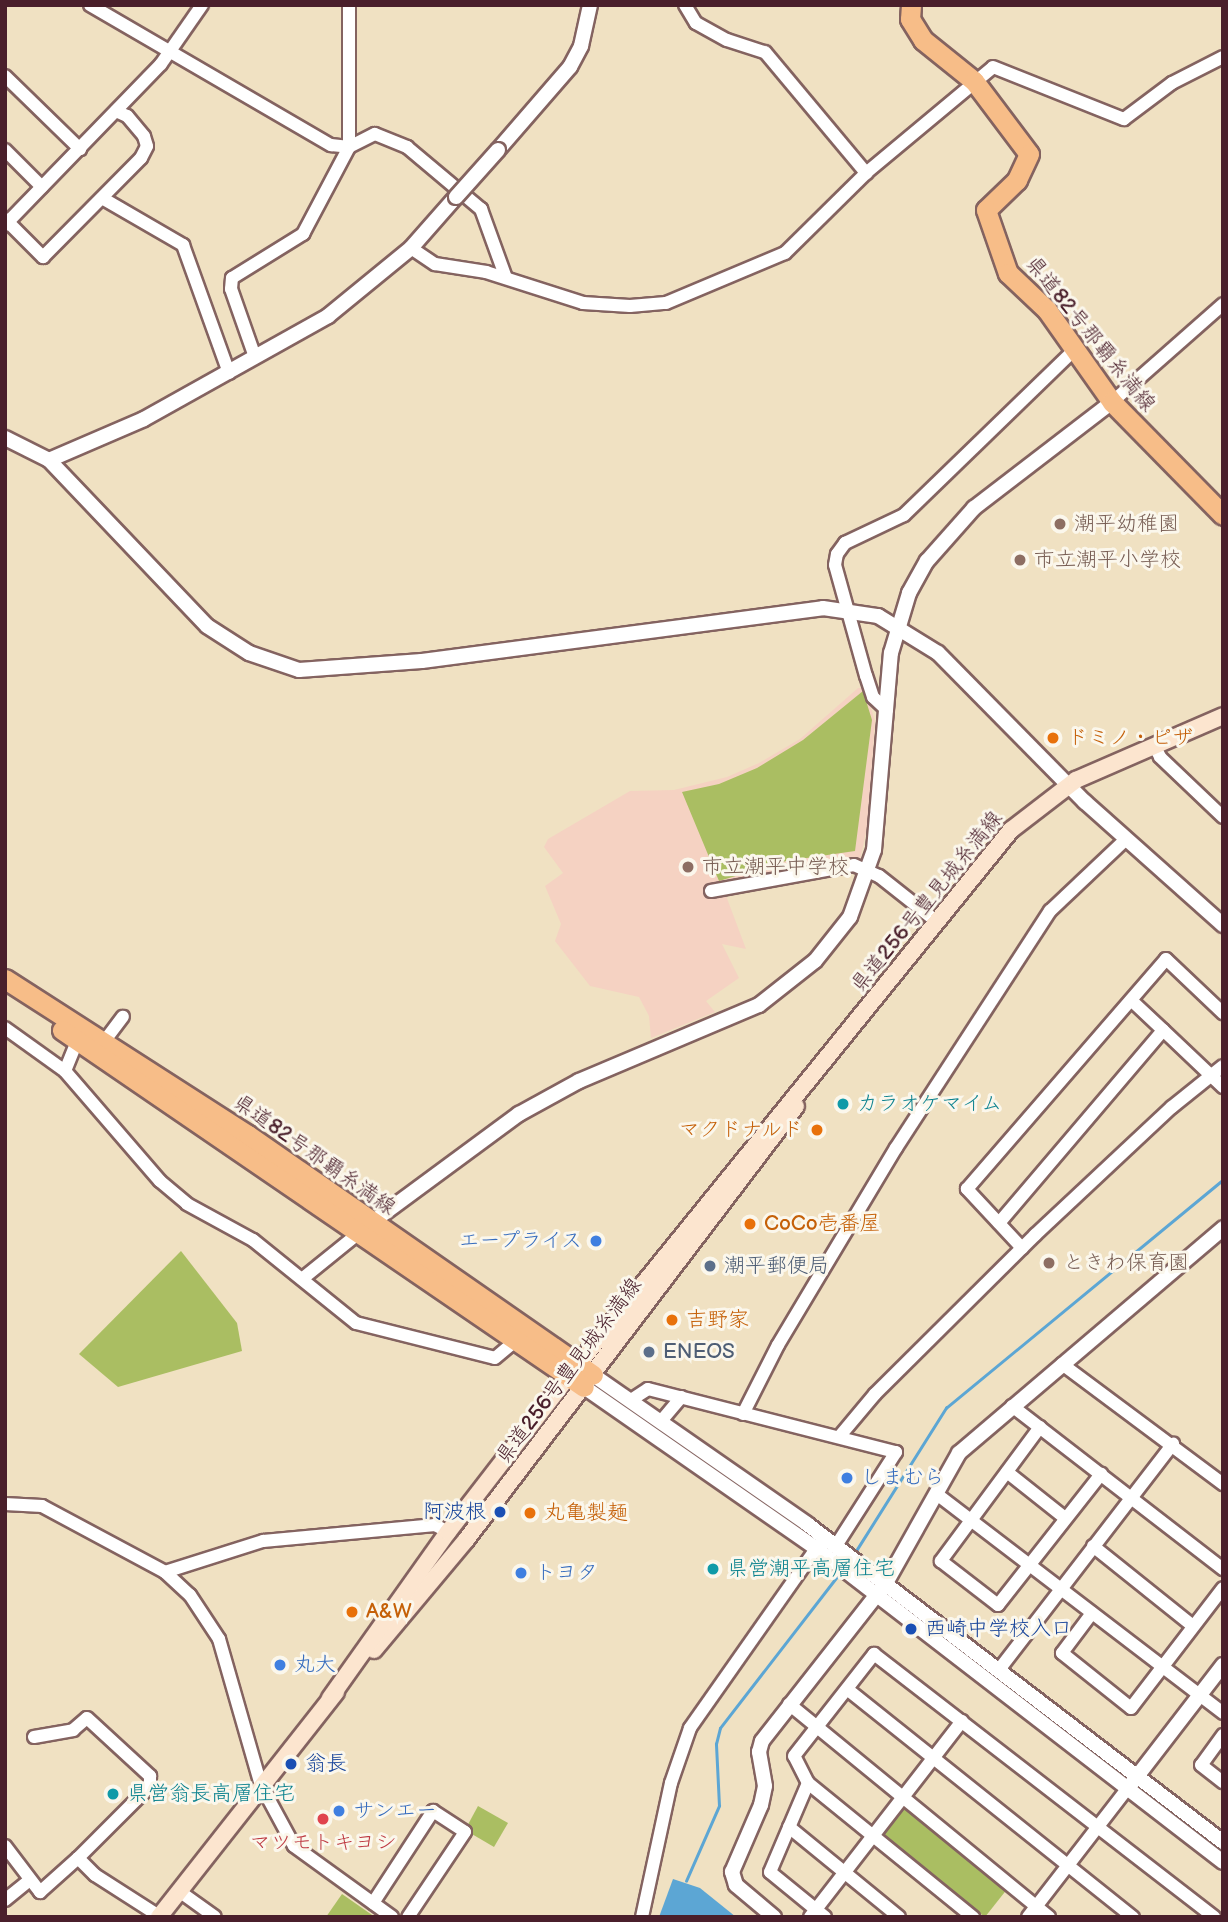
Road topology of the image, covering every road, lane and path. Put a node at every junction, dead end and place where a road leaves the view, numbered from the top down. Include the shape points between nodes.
1 (90, 5) edge
2 (202, 5) edge
3 (349, 5) edge
4 (590, 5) edge
5 (685, 5) edge
6 (911, 5) edge
7 (166, 52) junction
8 (1223, 57) edge
9 (5, 76) edge
10 (974, 81) junction
11 (116, 111) junction
12 (349, 146) junction
13 (80, 149) junction
14 (5, 150) edge
15 (866, 173) junction
16 (42, 187) junction
17 (102, 198) junction
18 (6, 222) edge
19 (411, 248) junction
20 (506, 278) junction
21 (1223, 304) edge
22 (1073, 351) junction
23 (255, 358) junction
24 (229, 373) junction
25 (1112, 402) junction
26 (5, 438) edge
27 (49, 460) junction
28 (1223, 515) edge
29 (848, 610) junction
30 (896, 625) junction
31 (887, 710) junction
32 (1223, 716) edge
33 (1154, 745) junction
34 (1068, 785) junction
35 (1222, 816) edge
36 (1125, 840) junction
37 (869, 870) junction
38 (711, 891) dead end
39 (936, 921) junction
40 (1223, 925) edge
41 (5, 979) edge
42 (5, 994) edge
43 (1130, 1000) junction
44 (1223, 1013) edge
45 (123, 1017) dead end
46 (5, 1028) edge
47 (1163, 1030) junction
48 (81, 1034) junction
49 (101, 1046) junction
50 (1223, 1066) edge
51 (65, 1071) junction
52 (1209, 1074) junction
53 (1223, 1087) edge
54 (999, 1223) junction
55 (366, 1227) junction
56 (1223, 1228) edge
57 (1022, 1248) junction
58 (302, 1279) junction
59 (521, 1336) junction
60 (1062, 1364) junction
61 (581, 1376) junction
62 (681, 1397) junction
63 (631, 1399) junction
64 (1012, 1406) junction
65 (743, 1414) junction
66 (662, 1420) junction
67 (1040, 1427) junction
68 (839, 1437) junction
69 (1172, 1444) junction
70 (1007, 1472) junction
71 (1101, 1474) junction
72 (1223, 1484) edge
73 (938, 1495) junction
74 (1132, 1498) junction
75 (5, 1504) edge
76 (1065, 1518) junction
77 (971, 1520) junction
78 (448, 1532) junction
79 (1093, 1546) junction
80 (830, 1548) junction
81 (1030, 1565) junction
82 (1223, 1569) edge
83 (165, 1572) junction
84 (1223, 1588) edge
85 (881, 1589) junction
86 (1060, 1589) junction
87 (1092, 1613) junction
88 (1193, 1626) junction
89 (1223, 1665) edge
90 (1163, 1667) junction
91 (998, 1671) junction
92 (847, 1689) junction
93 (1199, 1695) junction
94 (330, 1698) junction
95 (789, 1704) junction
96 (1223, 1713) edge
97 (962, 1721) junction
98 (817, 1727) junction
99 (1223, 1735) edge
100 (34, 1737) dead end
101 (933, 1758) junction
102 (1137, 1776) junction
103 (1223, 1782) edge
104 (808, 1783) junction
105 (261, 1785) junction
106 (1127, 1789) junction
107 (903, 1797) junction
108 (789, 1827) junction
109 (1098, 1827) junction
110 (873, 1836) junction
111 (1223, 1842) edge
112 (7, 1854) edge
113 (78, 1858) junction
114 (1223, 1862) edge
115 (1068, 1865) junction
116 (845, 1872) junction
117 (30, 1880) junction
118 (179, 1891) junction
119 (5, 1900) edge
120 (373, 1903) junction
121 (1032, 1912) edge
122 (817, 1914) edge
123 (159, 1916) edge
124 (215, 1917) edge
125 (392, 1917) edge
126 (408, 1917) edge
127 (642, 1917) edge
128 (774, 1917) edge
129 (899, 1917) edge
130 (973, 1917) edge
131 (1049, 1917) edge
132 (1133, 1917) edge
133 (1214, 1917) edge

1 - 7 street
2 - 7 street
3 - 12 street
4 - 19 street, bridge via 581,46 570,67
5 - 15 street via 696,23 727,40 765,52
6 - 10 main road, 県道82号那覇糸満線 via 910,19 923,40
7 - 11 street via 161,64
7 - 12 street via 331,145
8 - 10 street via 1172,83 1124,120 1000,68 993,67
9 - 13 street
10 - 15 street
10 - 22 main road, 県道82号那覇糸満線 via 1029,153 1017,180 986,210 985,219 1008,274 1047,310
11 - 13 street
11 - 17 street via 127,116 147,146
12 - 20 street via 375,134 424,159 481,209
12 - 23 street via 303,234 232,278 231,289
13 - 16 street
14 - 16 street
15 - 20 street via 785,253 666,303 603,306
16 - 18 street
17 - 18 street via 43,257
17 - 24 street via 183,245
19 - 20 street via 435,264
19 - 23 street via 328,316
21 - 25 street
22 - 25 main road, 県道82号那覇糸満線
22 - 29 street via 904,515 845,543 835,565
23 - 24 street
24 - 27 street via 144,419
25 - 28 main road, 県道82号那覇糸満線
25 - 30 street via 950,531 927,561
26 - 27 street
27 - 29 street via 207,626 249,653 299,670 422,661 822,608
29 - 30 street
29 - 31 street via 873,697
30 - 31 street
30 - 34 street via 938,653
31 - 37 street via 878,827
32 - 33 main road, 県道256号豊見城糸満線
33 - 34 main road, 県道256号豊見城糸満線
33 - 35 street via 1160,757
34 - 36 street
34 - 39 main road, 県道256号豊見城糸満線 via 1011,830
36 - 40 street
36 - 65 street via 1050,911 896,1148 778,1345
37 - 38 street via 855,865
37 - 39 street
37 - 55 street via 840,931 808,968 774,996 545,1099 492,1131
39 - 61 main road, 県道256号豊見城糸満線 via 829,1058 774,1119
41 - 48 main road, 県道82号那覇糸満線
42 - 48 main road, 県道82号那覇糸満線
43 - 44 street via 1166,959
43 - 47 street
43 - 54 street via 967,1189
45 - 49 street
46 - 51 street
47 - 52 street
47 - 54 street
48 - 49 main road, 県道82号那覇糸満線
48 - 51 street
49 - 55 main road, 県道82号那覇糸満線
50 - 52 street
51 - 58 street via 160,1181 187,1204 253,1240
52 - 53 street
52 - 57 street
54 - 57 street
55 - 58 street
55 - 59 main road, 県道82号那覇糸満線
56 - 60 street
57 - 68 street via 875,1394
58 - 59 street via 356,1323 379,1331 495,1358
59 - 61 main road, 県道82号那覇糸満線
60 - 64 street
60 - 69 street
61 - 63 street
61 - 78 main road, 県道256号豊見城糸満線
61 - 80 street
61 - 94 main road, 県道256号豊見城糸満線 via 466,1540
62 - 63 street via 648,1389
62 - 65 street
62 - 66 street
63 - 66 street
64 - 67 street
64 - 73 street via 959,1453
65 - 68 street
66 - 80 street
67 - 70 street
67 - 71 street
68 - 80 street via 895,1452
69 - 72 street
69 - 74 street
70 - 76 street
70 - 77 street
71 - 74 street
71 - 76 street
73 - 77 street
73 - 85 street
74 - 79 street
74 - 82 street
75 - 83 street via 42,1506
76 - 81 street
77 - 81 street
77 - 81 street via 941,1561 988,1598 998,1605
78 - 83 street via 435,1525 263,1541
78 - 94 main road, 県道256号豊見城糸満線
79 - 86 street
79 - 88 street
80 - 85 street
80 - 127 street via 690,1728 671,1783
81 - 86 street
83 - 105 street via 190,1595 219,1639
84 - 88 street
85 - 91 street
85 - 95 street
85 - 106 street
86 - 87 street
86 - 91 street
87 - 90 street
87 - 90 street via 1062,1653 1131,1708
88 - 90 street
89 - 93 street
90 - 93 street
91 - 102 street
92 - 97 street via 874,1654
92 - 98 street
92 - 101 street
93 - 96 street
93 - 102 street
94 - 105 main road, 県道256号豊見城糸満線
95 - 98 street
95 - 128 street via 762,1741 759,1752 765,1786 761,1805 732,1872 736,1885
97 - 101 street
97 - 109 street
98 - 104 street via 794,1756
98 - 107 street
99 - 103 street via 1201,1765
100 - 113 street via 73,1730 87,1718 150,1776 150,1786
101 - 107 street
101 - 115 street
102 - 106 street
102 - 111 street
104 - 108 street
104 - 110 street
105 - 118 main road, 県道256号豊見城糸満線
105 - 120 street via 294,1846
106 - 109 street
106 - 114 street
107 - 110 street
107 - 121 street
108 - 116 street
108 - 122 street via 770,1872
109 - 115 street
109 - 133 street
110 - 116 street
110 - 130 street
112 - 117 street
113 - 117 street via 46,1891 40,1892
113 - 123 street via 95,1875
115 - 121 street
115 - 132 street
116 - 122 street
116 - 129 street
117 - 119 street
118 - 123 main road, 県道256号豊見城糸満線
118 - 124 street
120 - 125 street
120 - 126 street via 433,1811 465,1832
121 - 131 street

